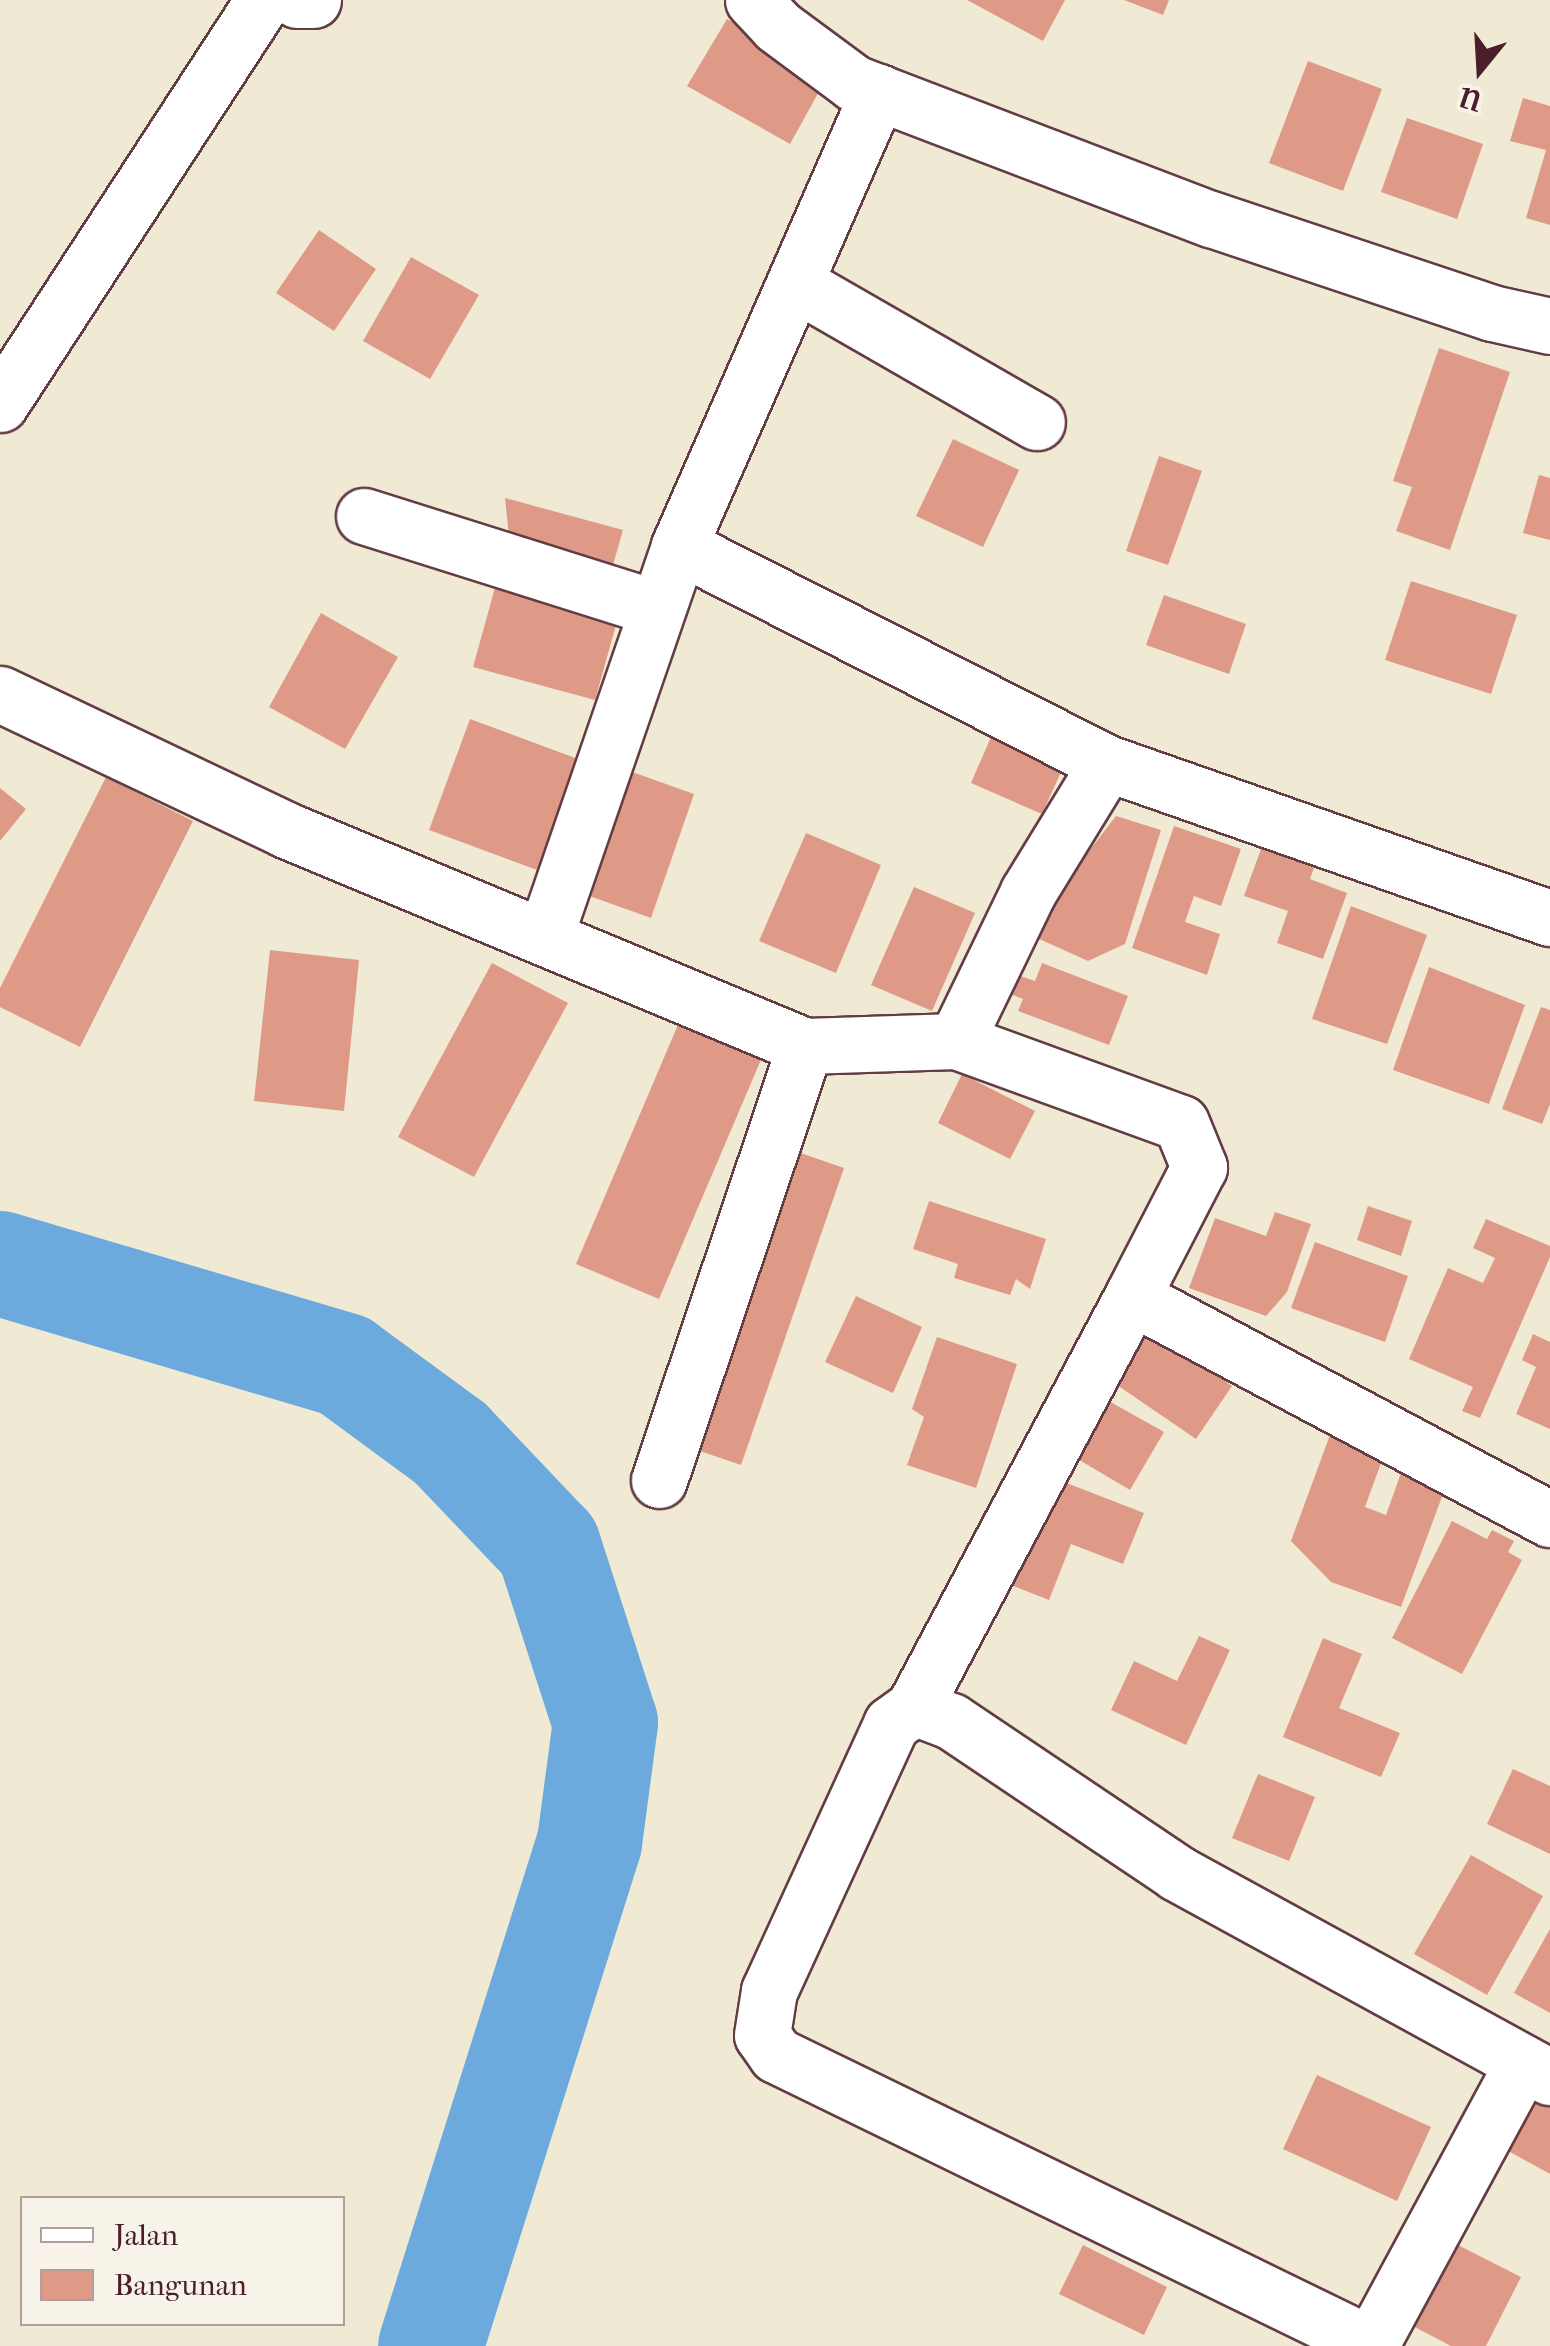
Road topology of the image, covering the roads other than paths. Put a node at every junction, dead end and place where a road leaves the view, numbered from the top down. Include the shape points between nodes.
1 (263, 0) edge
2 (297, 0) edge
3 (313, 0) edge
4 (773, 9) edge
5 (878, 92) junction
6 (795, 283) junction
7 (1550, 326) edge
8 (0, 404) edge
9 (1037, 422) dead end
10 (364, 516) dead end
11 (679, 546) junction
12 (656, 608) junction
13 (0, 694) edge
14 (1107, 763) junction
15 (1550, 918) edge
16 (544, 936) junction
17 (956, 1041) junction
18 (805, 1046) junction
19 (1132, 1297) junction
20 (659, 1480) dead end
21 (1550, 1518) edge
22 (914, 1707) junction
23 (1536, 2070) edge
24 (1373, 2345) edge

1 - 8 street
2 - 3 street
4 - 5 street via 854,83
5 - 6 street
5 - 7 street via 1211,218 1492,313
6 - 9 street
6 - 11 street
10 - 12 street
11 - 12 street
11 - 14 street
12 - 16 street
13 - 16 street via 286,830
14 - 15 street
14 - 17 street via 1028,892
16 - 18 street
17 - 18 street
17 - 19 street via 1181,1123 1199,1168
18 - 20 street
19 - 21 street
19 - 22 street
22 - 23 street via 951,1721 1176,1873
22 - 24 street via 892,1724 769,1991 762,2035 776,2054
23 - 24 street

